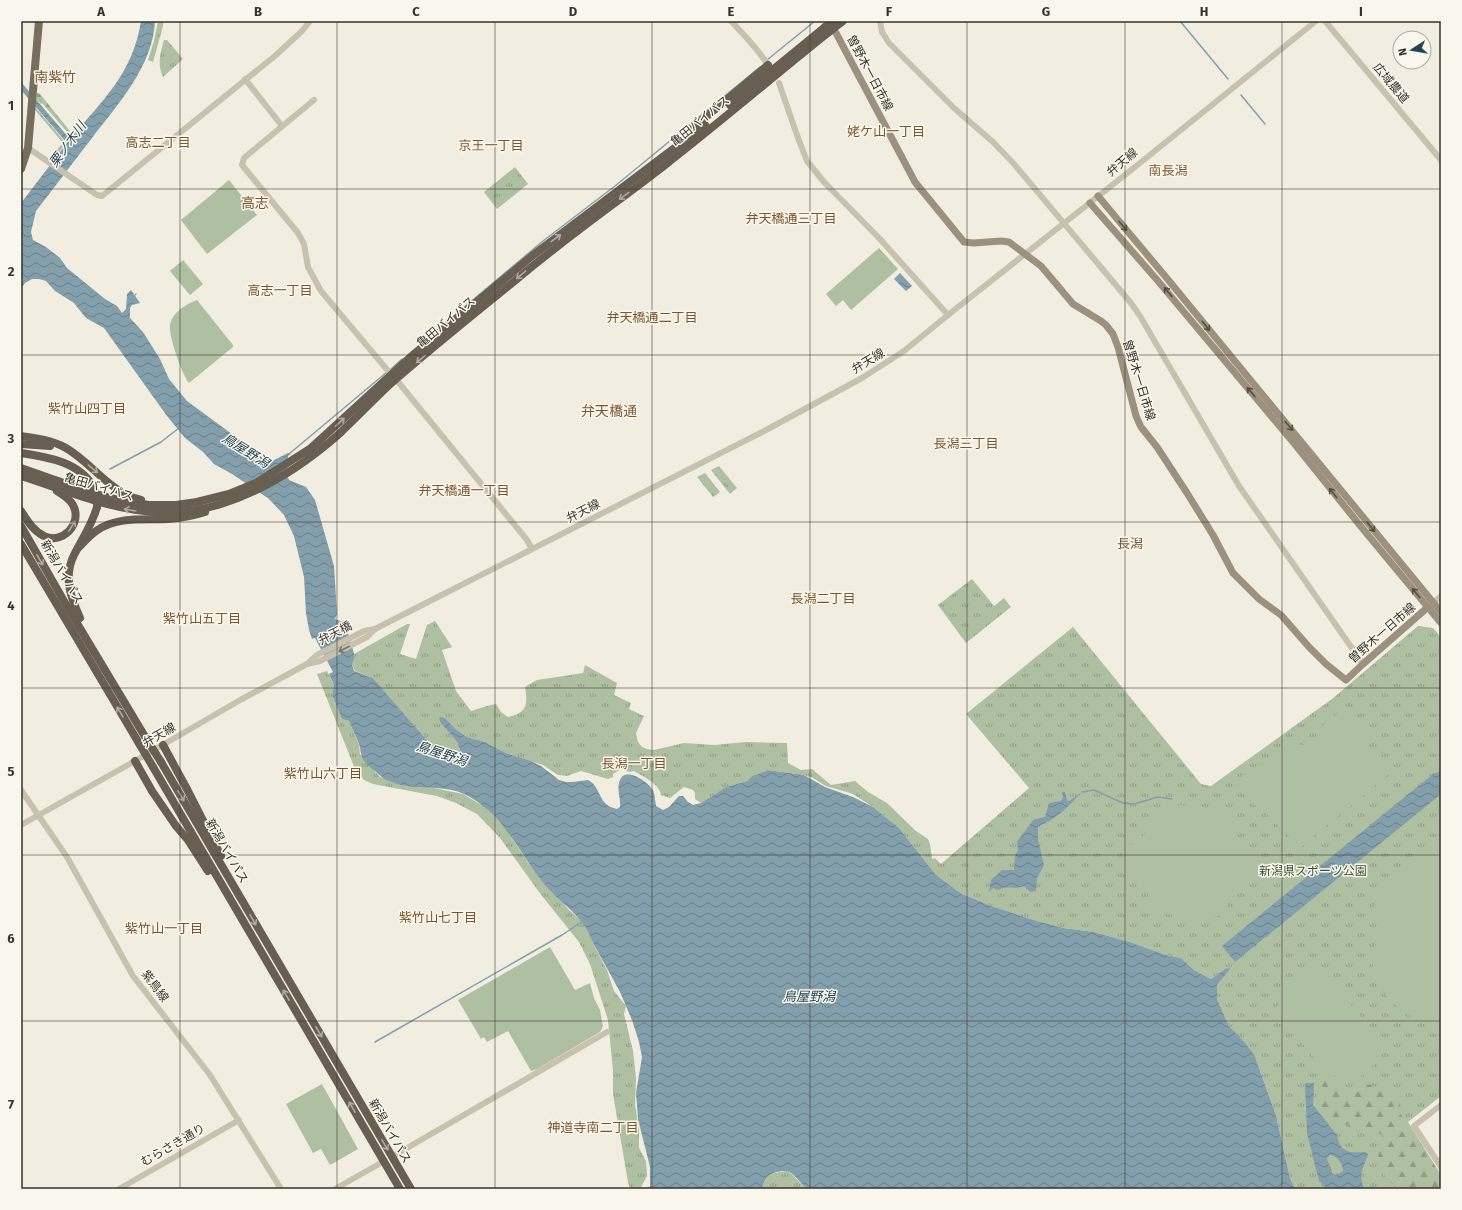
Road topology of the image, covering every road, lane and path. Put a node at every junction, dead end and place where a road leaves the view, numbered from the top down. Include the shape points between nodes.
1 (39, 21) edge
2 (310, 21) edge
3 (731, 21) edge
4 (843, 21) edge
5 (880, 21) edge
6 (1316, 21) edge
7 (1324, 21) edge
8 (832, 27) edge
9 (767, 63) joint
10 (245, 79) junction
11 (779, 83) dead end
12 (314, 100) dead end
13 (282, 126) junction
14 (28, 148) junction
15 (1441, 160) edge
16 (21, 169) edge
17 (1098, 196) junction
18 (609, 198) junction
19 (1090, 203) junction
20 (1064, 223) junction
21 (1025, 254) junction
22 (948, 315) junction
23 (388, 371) dead end
24 (399, 384) dead end
25 (21, 436) edge
26 (21, 444) edge
27 (313, 451) junction
28 (21, 453) edge
29 (77, 456) junction
30 (21, 468) edge
31 (21, 476) edge
32 (45, 484) junction
33 (246, 492) junction
34 (158, 505) junction
35 (21, 511) edge
36 (21, 526) edge
37 (21, 544) edge
38 (78, 548) junction
39 (532, 549) junction
40 (21, 555) edge
41 (1441, 596) edge
42 (1431, 605) junction
43 (1441, 612) edge
44 (1441, 623) edge
45 (69, 624) junction
46 (375, 630) junction
47 (94, 651) junction
48 (307, 664) junction
49 (1363, 664) junction
50 (185, 732) junction
51 (163, 745) junction
52 (135, 762) junction
53 (173, 763) junction
54 (21, 790) edge
55 (38, 816) junction
56 (21, 825) edge
57 (242, 901) junction
58 (234, 905) junction
59 (606, 1032) dead end
60 (1441, 1105) edge
61 (239, 1120) junction
62 (395, 1156) dead end
63 (379, 1164) dead end
64 (1441, 1167) edge
65 (119, 1189) edge
66 (281, 1189) edge
67 (335, 1189) edge
68 (400, 1189) edge
69 (410, 1189) edge

1 - 14 main road
2 - 10 street via 276,55
3 - 9 street
4 - 8 highway, 亀田バイパス
5 - 20 street via 882,32 889,43 954,108 993,142
6 - 17 street, 弁天線
7 - 15 street, 広域農道
8 - 18 highway, 亀田バイパス
8 - 21 main road, 曽野木一日市線 via 915,182 956,234 964,242 1009,242
8 -> 27 highway, 亀田バイパス via 667,164 539,260 388,386 339,434
9 - 18 highway via 700,123 650,161
10 - 13 street
10 - 14 street via 102,196
11 - 22 street via 808,161 824,182 880,239
12 - 13 street
13 - 23 street via 244,158 242,166 298,233 304,244 308,268 321,291
14 - 16 main road
17 - 19 street, 弁天線
17 -> 42 main road, 曽野木一日市線
27 -> 18 highway, 亀田バイパス via 414,354 532,256
19 - 20 street, 弁天線
42 -> 19 main road, 曽野木一日市線 via 1358,523 1293,442
20 - 21 street, 弁天線
20 - 49 street via 1123,292 1140,316 1239,486
21 - 22 street, 弁天線
21 - 49 main road, 曽野木一日市線 via 1041,266 1073,304 1101,321 1112,334 1141,427 1188,493 1233,573 1259,600 1281,615 1326,664 1346,680
22 - 39 street, 弁天線 via 904,351 862,378 766,430
24 - 39 street
25 - 29 highway via 52,442
26 - 29 highway via 49,446
27 - 33 highway, 亀田バイパス
28 - 38 highway, bridge via 51,458 71,466 90,480 97,499 97,507
29 -> 34 highway via 117,489
30 - 34 highway, 亀田バイパス via 92,493 123,501
31 - 32 highway, 亀田バイパス
33 -> 32 highway, 亀田バイパス via 220,504 200,509 147,512 93,501
35 -> 32 highway via 32,526 45,536 58,538 69,532 76,520 73,505
33 - 34 highway, 亀田バイパス via 197,502
33 - 38 highway via 222,508 191,516 114,523 97,530
36 -> 47 highway, 新潟バイパス
37 - 45 highway, 新潟バイパス
38 - 47 highway via 69,572 70,594
39 - 46 street, 弁天線
40 - 45 highway
41 - 42 street
42 - 43 main road, 曽野木一日市線
42 - 44 main road, 曽野木一日市線
42 - 49 main road, 曽野木一日市線
58 -> 45 highway, 新潟バイパス, bridge
46 -> 48 street, 弁天橋 via 367,637 320,661
46 - 48 street, 弁天橋 via 364,631 317,655
47 -> 57 highway, 新潟バイパス, bridge
48 - 50 street, 弁天線
50 - 51 street, 弁天線
50 - 53 street via 173,742 170,751
51 - 52 street, 弁天線
51 - 53 highway
52 - 55 street, 弁天線
52 - 58 highway via 176,826
53 - 57 highway via 213,838
54 - 55 street, 紫鳥線
55 - 56 street, 弁天線
55 - 61 street, 紫鳥線 via 67,857 133,976 210,1076
57 -> 69 highway, 新潟バイパス
68 -> 58 highway, 新潟バイパス
59 - 62 street
60 - 64 street via 1414,1126
61 - 65 street, むらさき通り
61 - 66 street, 紫鳥線
63 - 67 street

